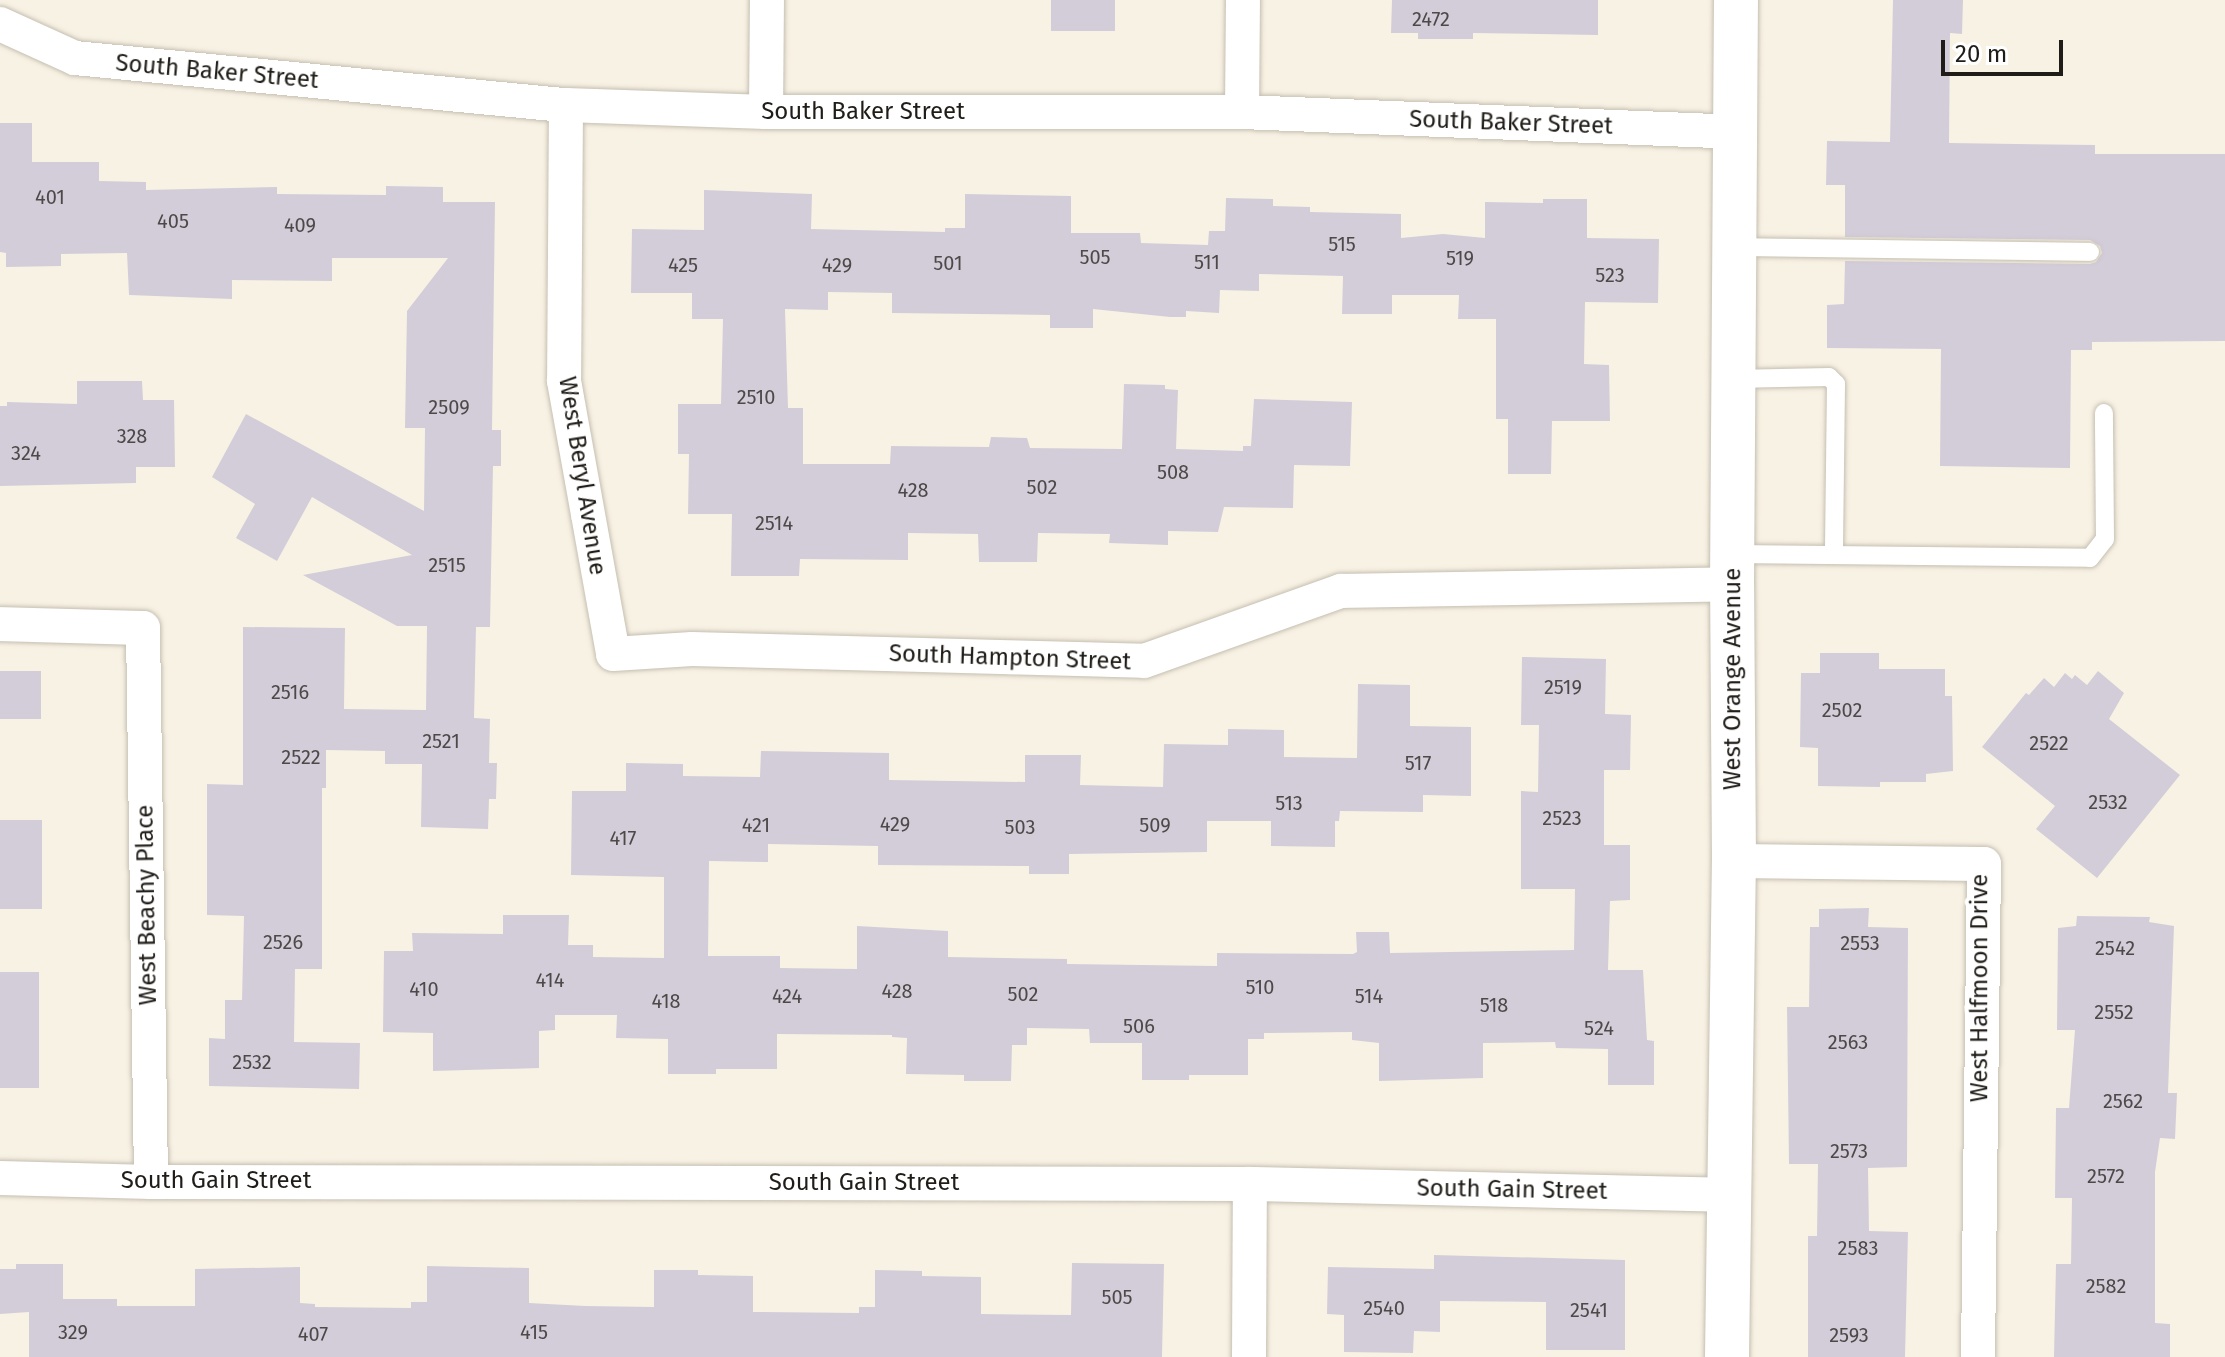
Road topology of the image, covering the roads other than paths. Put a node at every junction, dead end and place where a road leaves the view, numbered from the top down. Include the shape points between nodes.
1 (767, 0) edge
2 (1243, 0) edge
3 (1736, 0) edge
4 (0, 24) edge
5 (566, 105) junction
6 (766, 112) junction
7 (1242, 112) junction
8 (1735, 132) junction
9 (1734, 247) junction
10 (2090, 252) dead end
11 (1733, 379) junction
12 (2104, 413) dead end
13 (1834, 555) junction
14 (1732, 569) junction
15 (0, 624) edge
16 (613, 654) joint
17 (1734, 861) junction
18 (0, 1178) edge
19 (151, 1182) junction
20 (1250, 1184) junction
21 (1728, 1195) junction
22 (1249, 1357) edge
23 (1727, 1357) edge
24 (1978, 1357) edge

1 - 6 street
2 - 7 street
3 - 8 street, West Orange Avenue
4 - 5 street, South Baker Street via 75,58
5 - 6 street, South Baker Street
5 - 16 street, West Beryl Avenue via 564,381
6 - 7 street, South Baker Street
7 - 8 street, South Baker Street
8 - 9 street, West Orange Avenue
9 - 10 lane
9 - 11 street, West Orange Avenue
11 - 13 lane via 1829,377 1836,384
11 - 14 street, West Orange Avenue
12 - 13 lane via 2105,539 2090,558
13 - 14 lane
14 - 16 street, South Hampton Street via 1341,591 1144,661 692,649
14 - 17 street, West Orange Avenue
15 - 19 street, West Beachy Place via 143,628
17 - 21 street, West Orange Avenue
17 - 24 street, West Halfmoon Drive via 1984,864
18 - 19 street, South Gain Street
19 - 20 street, South Gain Street
20 - 21 street, South Gain Street
20 - 22 street
21 - 23 street, West Orange Avenue

